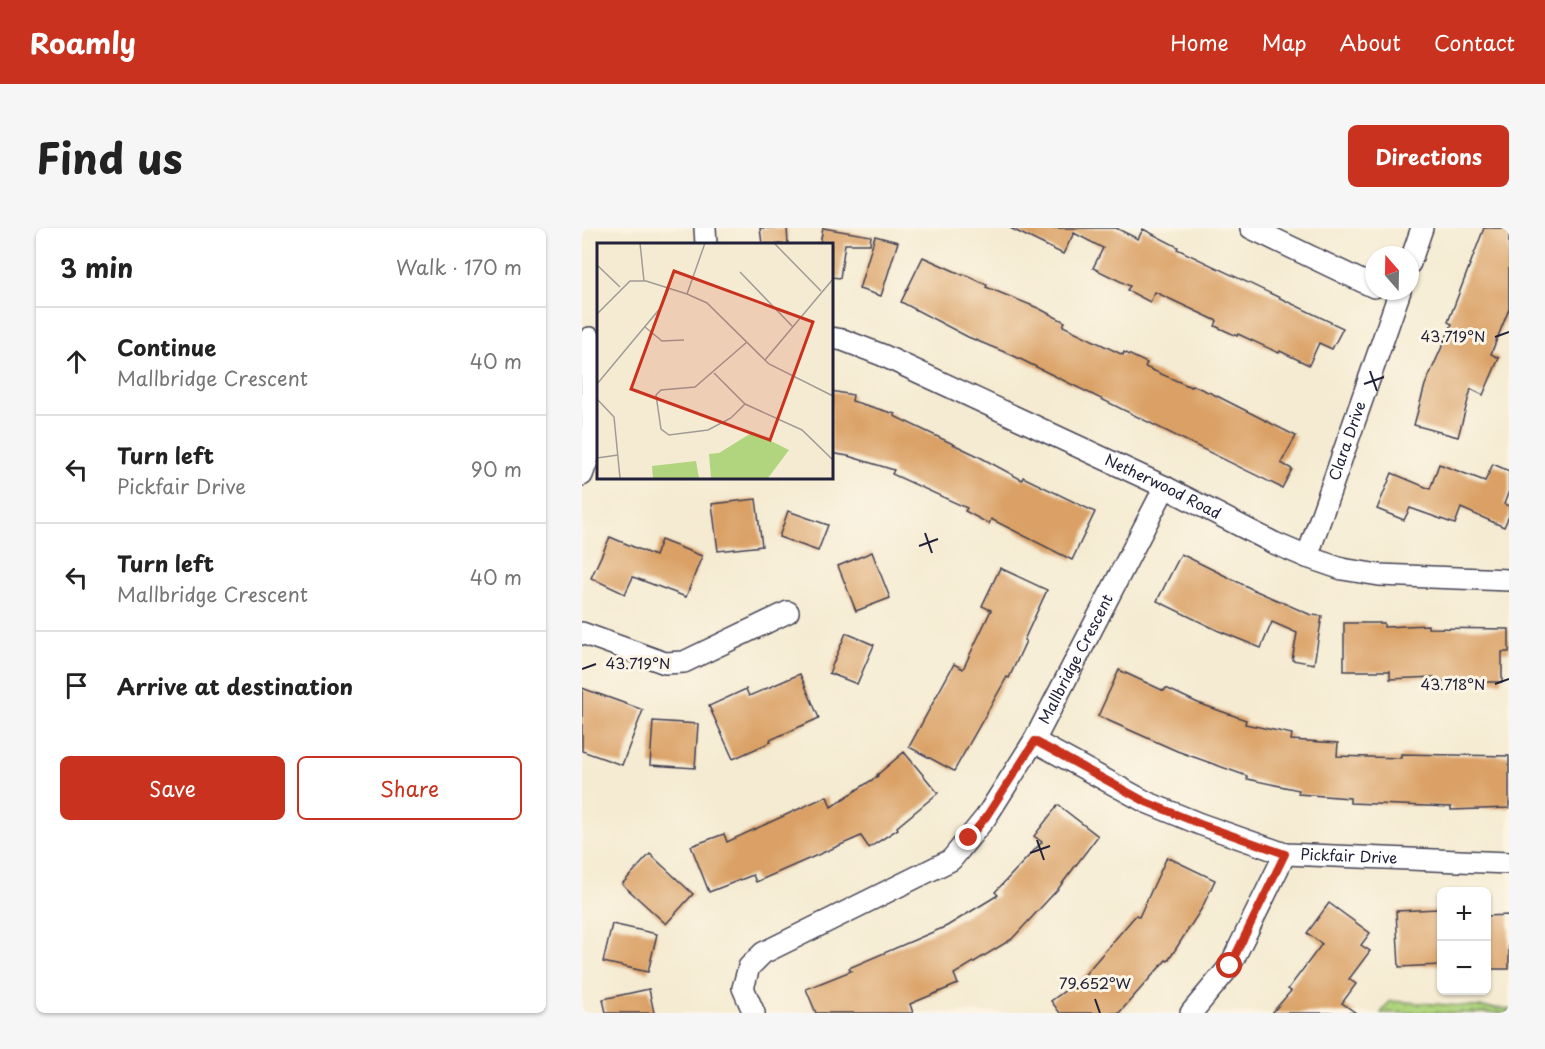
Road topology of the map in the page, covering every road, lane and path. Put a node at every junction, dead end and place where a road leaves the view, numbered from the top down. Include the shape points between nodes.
1 (705, 228) edge
2 (1251, 228) edge
3 (1422, 228) edge
4 (706, 243) edge
5 (1416, 246) edge
6 (1365, 283) edge
7 (1392, 300) edge
8 (590, 338) edge
9 (832, 338) edge
10 (582, 475) edge
11 (1165, 488) junction
12 (1307, 557) junction
13 (1509, 580) edge
14 (788, 612) dead end
15 (582, 633) edge
16 (1035, 741) junction
17 (1285, 854) junction
18 (1509, 863) edge
19 (754, 1013) edge
20 (1191, 1013) edge

1 - 4 street
2 - 6 street
3 - 5 street
7 - 12 street, Clara Drive
8 - 10 street via 592,424 590,453
9 - 11 street, Netherwood Road via 882,355
11 - 12 street, Netherwood Road
11 - 16 street, Mallbridge Crescent
12 - 13 street, Netherwood Road via 1342,569 1379,575
14 - 15 street via 684,662 665,663
16 - 17 street, Pickfair Drive via 1146,802
16 - 19 street, Mallbridge Crescent via 986,817 951,860 763,953 749,967 743,988
17 - 18 street, Pickfair Drive
17 - 20 street via 1230,966

